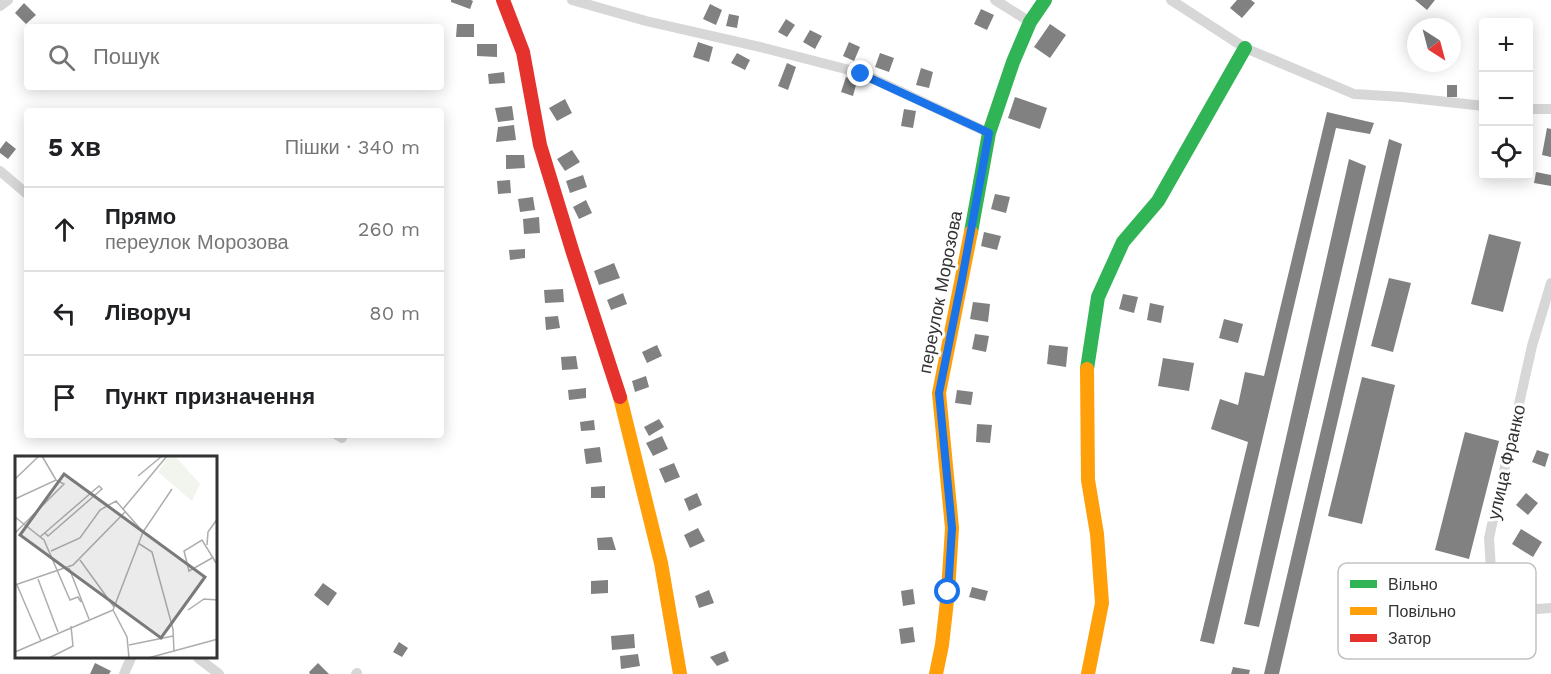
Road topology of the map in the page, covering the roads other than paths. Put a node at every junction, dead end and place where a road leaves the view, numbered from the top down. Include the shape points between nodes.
1 (8, 0) edge
2 (503, 0) edge
3 (572, 0) edge
4 (995, 0) edge
5 (1045, 0) edge
6 (1171, 0) edge
7 (0, 6) edge
8 (1030, 22) junction
9 (1245, 48) junction
10 (1479, 105) edge
11 (1533, 109) edge
12 (1551, 109) edge
13 (989, 133) junction
14 (0, 171) edge
15 (24, 191) edge
16 (1551, 283) edge
17 (1491, 563) edge
18 (1551, 608) edge
19 (1536, 609) edge
20 (130, 659) edge
21 (200, 659) edge
22 (124, 674) edge
23 (219, 674) edge
24 (680, 674) edge
25 (936, 674) edge
26 (1088, 674) edge

1 - 7 street
2 - 24 street via 523,52 540,145 617,385 661,563
3 - 13 street via 861,74
4 - 8 street
5 - 8 street, переулок Морозова
6 - 9 street
8 - 13 street, переулок Морозова
9 - 10 street via 1354,94
9 - 26 street via 1158,201 1123,242 1098,297 1086,373 1088,480 1102,603
11 - 12 street
13 - 25 street, переулок Морозова via 939,393 952,528
14 - 15 street
16 - 17 street, улица Франко via 1532,346 1489,538
18 - 19 street, улица Франко
20 - 22 street
21 - 23 street

